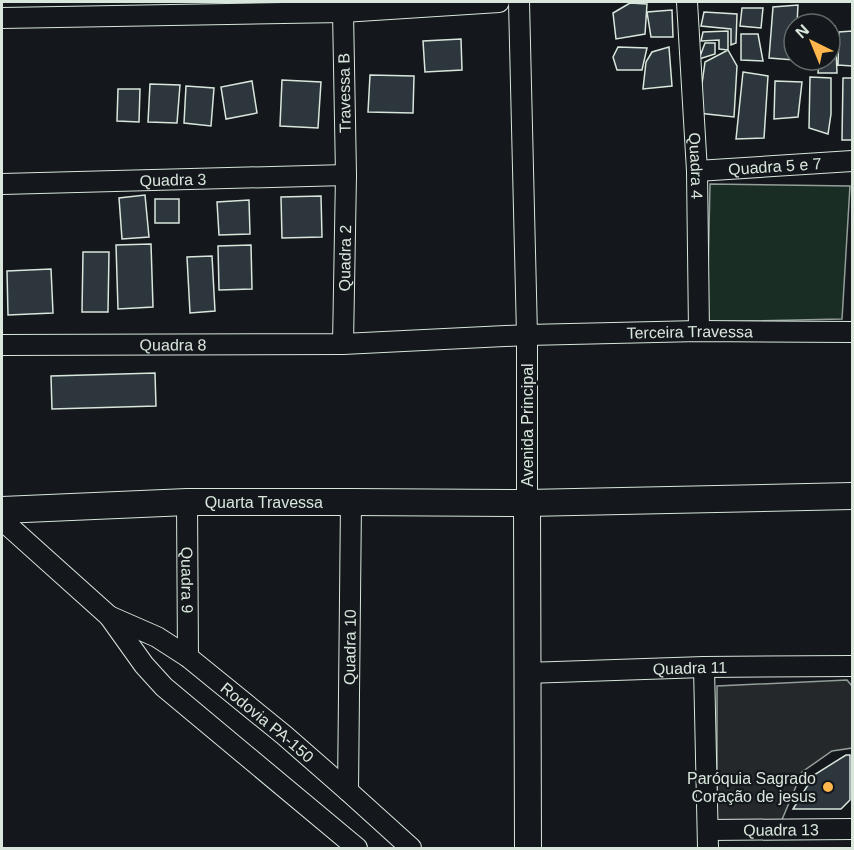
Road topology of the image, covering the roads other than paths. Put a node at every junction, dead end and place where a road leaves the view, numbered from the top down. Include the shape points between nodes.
1 (499, 2) edge
2 (519, 2) edge
3 (687, 2) edge
4 (343, 12) junction
5 (2, 18) edge
6 (852, 161) edge
7 (697, 171) junction
8 (346, 175) junction
9 (2, 184) edge
10 (699, 330) junction
11 (852, 332) edge
12 (527, 335) junction
13 (343, 344) junction
14 (2, 345) edge
15 (852, 496) edge
16 (187, 502) junction
17 (351, 502) junction
18 (526, 503) junction
19 (2, 510) edge
20 (2, 519) edge
21 (109, 616) junction
22 (188, 657) junction
23 (852, 666) edge
24 (704, 667) junction
25 (526, 674) junction
26 (348, 791) junction
27 (852, 830) edge
28 (709, 839) edge
29 (357, 849) edge
30 (411, 849) edge
31 (528, 849) edge

1 - 4 street
2 - 12 street, Avenida Principal
3 - 7 street, Quadra 4
4 - 5 street
4 - 8 street, Travessa B
6 - 7 street, Quadra 5 e 7
7 - 10 street, Quadra 4
8 - 9 street, Quadra 3
8 - 13 street, Quadra 2
10 - 11 street, Terceira Travessa
10 - 12 street, Terceira Travessa
12 - 13 street
12 - 18 street, Avenida Principal
13 - 14 street, Quadra 8
15 - 18 street
16 - 17 street, Quarta Travessa
16 - 19 street, Quarta Travessa
16 - 22 street, Quadra 9
17 - 18 street, Quarta Travessa
17 - 26 street, Quadra 10
18 - 25 street, Avenida Principal
20 - 21 street, Rodovia PA-150
21 - 22 street, Rodovia PA-150 via 157,637
21 - 29 street, Rodovia PA-150 via 164,687
22 - 26 street, Rodovia PA-150
23 - 24 street, Quadra 11
24 - 25 street, Quadra 11
24 - 28 street
25 - 31 street, Avenida Principal
26 - 30 street, Rodovia PA-150
27 - 28 street, Quadra 13

